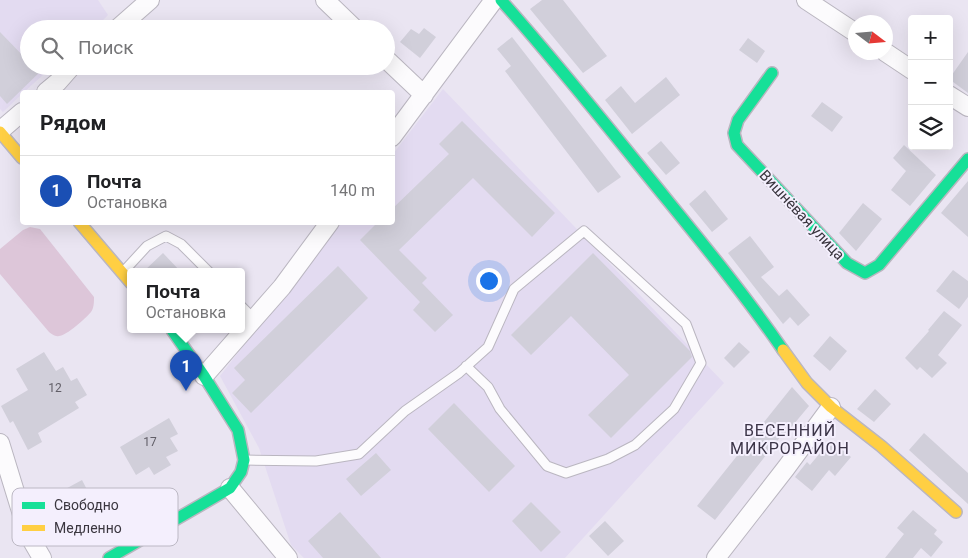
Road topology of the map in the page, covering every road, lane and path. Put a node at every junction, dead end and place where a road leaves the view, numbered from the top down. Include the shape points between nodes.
1 (150, 0) edge
2 (325, 0) edge
3 (494, 0) edge
4 (502, 0) edge
5 (806, 0) edge
6 (127, 20) edge
7 (346, 20) edge
8 (848, 28) edge
9 (893, 57) edge
10 (908, 67) edge
11 (395, 68) edge
12 (772, 73) dead end
13 (64, 75) edge
14 (48, 90) edge
15 (424, 95) junction
16 (953, 98) edge
17 (968, 107) edge
18 (20, 114) edge
19 (0, 132) edge
20 (395, 134) edge
21 (20, 156) edge
22 (968, 159) edge
23 (82, 225) edge
24 (328, 225) edge
25 (205, 268) edge
26 (122, 273) junction
27 (127, 279) edge
28 (245, 310) edge
29 (254, 319) junction
30 (245, 329) edge
31 (174, 333) edge
32 (242, 333) edge
33 (466, 366) junction
34 (204, 376) junction
35 (830, 406) junction
36 (0, 443) edge
37 (244, 460) junction
38 (14, 488) edge
39 (230, 488) junction
40 (956, 512) dead end
41 (178, 518) edge
42 (35, 546) edge
43 (130, 546) edge
44 (42, 558) edge
45 (109, 558) edge
46 (288, 558) edge
47 (716, 558) edge

1 - 6 street
2 - 7 street
3 - 15 street
4 - 35 street via 691,228 807,383
5 - 8 street
9 - 10 street
11 - 15 street
12 - 22 street, Вишнёвая улица via 745,108 734,132 737,145 847,263 865,273 879,265
13 - 14 street
15 - 20 street
16 - 17 street
18 - 19 street
19 - 21 street
23 - 26 street
24 - 29 street via 282,288
25 - 26 lane via 181,244 166,236 147,246
26 - 27 street
28 - 29 lane
29 - 30 street
31 - 34 street
32 - 34 street
33 - 33 lane via 488,387 500,409 547,466 566,473 608,459 635,445 674,409 701,363 686,324 584,231 514,289 488,348
33 - 37 lane via 405,411 358,454 316,461
34 - 37 street via 238,430
35 - 40 street
35 - 47 street
36 - 38 street
37 - 39 street via 241,472
39 - 41 street
39 - 46 street
42 - 44 street
43 - 45 street

